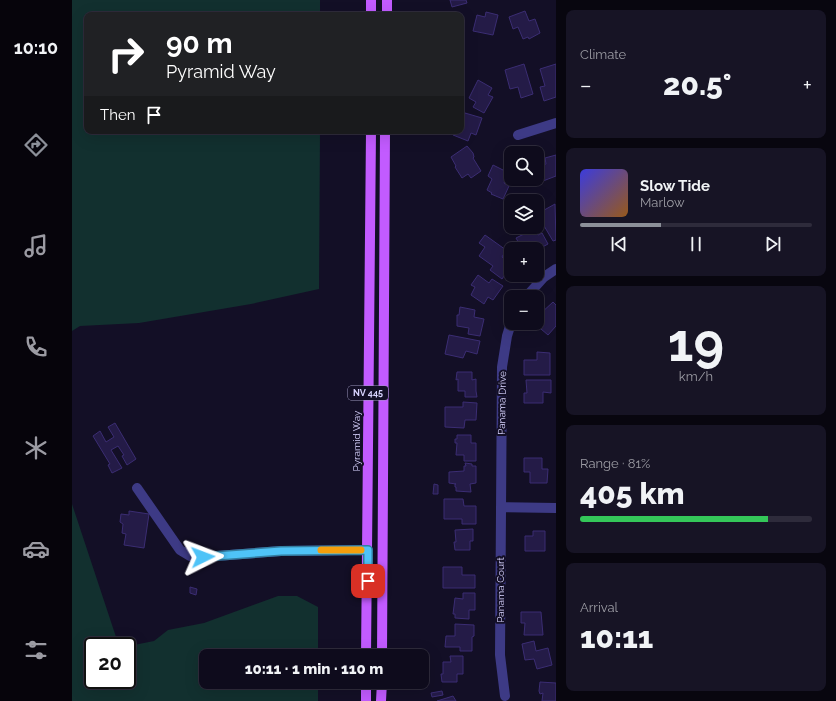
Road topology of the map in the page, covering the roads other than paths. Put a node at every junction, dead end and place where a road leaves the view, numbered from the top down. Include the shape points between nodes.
1 (372, 0) edge
2 (387, 0) edge
3 (371, 12) edge
4 (387, 12) edge
5 (556, 123) edge
6 (371, 134) edge
7 (385, 134) edge
8 (518, 135) dead end
9 (556, 268) edge
10 (532, 290) edge
11 (508, 330) edge
12 (501, 483) joint
13 (137, 488) dead end
14 (501, 507) junction
15 (556, 508) edge
16 (368, 550) junction
17 (366, 649) edge
18 (382, 649) edge
19 (366, 689) edge
20 (382, 689) edge
21 (505, 696) dead end
22 (366, 701) edge
23 (381, 701) edge

1 - 3 main road
2 - 4 main road
5 - 8 street
6 - 16 main road, Pyramid Way / NV 445
7 - 18 main road, NV 445
9 - 10 street
11 - 12 street, Panama Drive via 503,356
12 - 14 street, Panama Court
13 - 16 street via 180,550 190,556
14 - 15 street
14 - 21 street, Panama Court via 500,655
16 - 17 main road, Pyramid Way / NV 445
19 - 22 main road
20 - 23 main road

